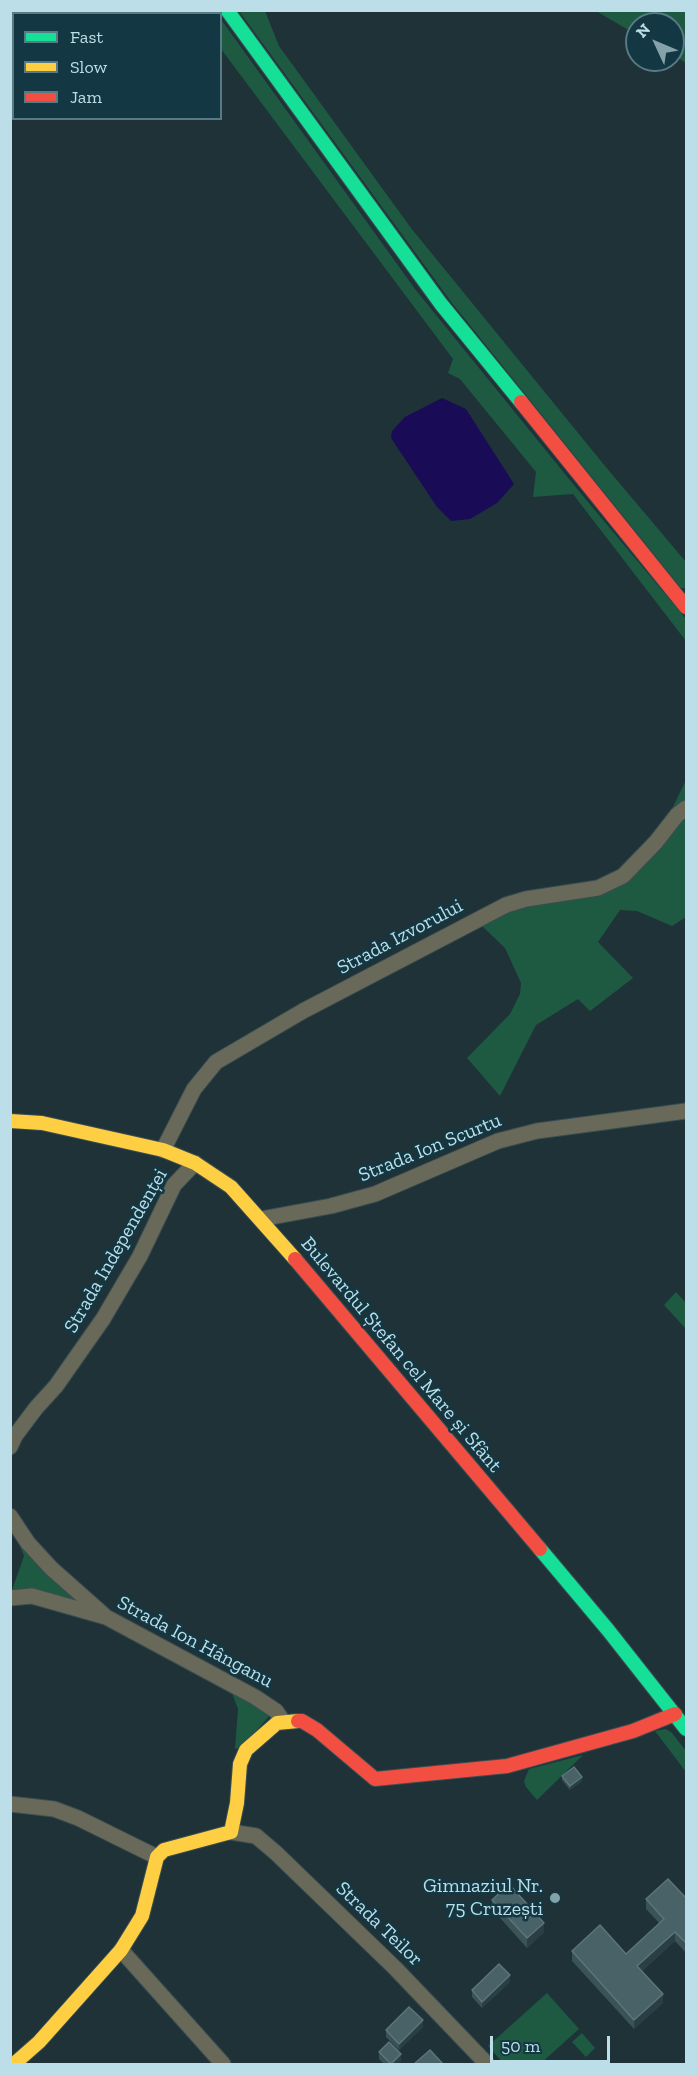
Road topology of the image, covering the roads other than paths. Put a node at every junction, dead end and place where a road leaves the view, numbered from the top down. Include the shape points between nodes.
1 (227, 10) edge
2 (687, 607) edge
3 (687, 808) edge
4 (687, 1111) edge
5 (10, 1121) edge
6 (163, 1150) junction
7 (195, 1163) junction
8 (261, 1219) junction
9 (10, 1447) edge
10 (10, 1516) edge
11 (10, 1598) edge
12 (106, 1617) junction
13 (675, 1714) junction
14 (283, 1721) junction
15 (686, 1728) edge
16 (10, 1804) edge
17 (231, 1832) junction
18 (158, 1857) junction
19 (121, 1950) junction
20 (14, 2064) edge
21 (223, 2064) edge
22 (486, 2064) edge

1 - 2 street via 441,304
3 - 6 street, Strada Izvorului via 623,876 598,888 506,905 303,1011 216,1062 194,1089
4 - 8 street, Strada Ion Scurtu via 537,1131 498,1141 375,1194
5 - 6 street, Bulevardul Ștefan cel Mare și Sfânt via 42,1123
6 - 7 street, Bulevardul Ștefan cel Mare și Sfânt
7 - 8 street, Bulevardul Ștefan cel Mare și Sfânt via 231,1187
7 - 9 street, Strada Independenței via 174,1185 140,1256 103,1319
8 - 13 street, Bulevardul Ștefan cel Mare și Sfânt
10 - 12 street via 51,1568
11 - 12 street, Strada Ion Hânganu via 33,1596
12 - 14 street, Strada Ion Hânganu via 255,1697 276,1711
13 - 14 street via 622,1734 507,1766 375,1779 317,1730 302,1721
13 - 15 street, Bulevardul Ștefan cel Mare și Sfânt
14 - 17 street via 246,1750 240,1764
16 - 18 street via 54,1809
17 - 18 street via 164,1850
17 - 22 street, Strada Teilor via 256,1836 276,1853 395,1968
18 - 19 street via 142,1916
19 - 20 street via 39,2042
19 - 21 street

